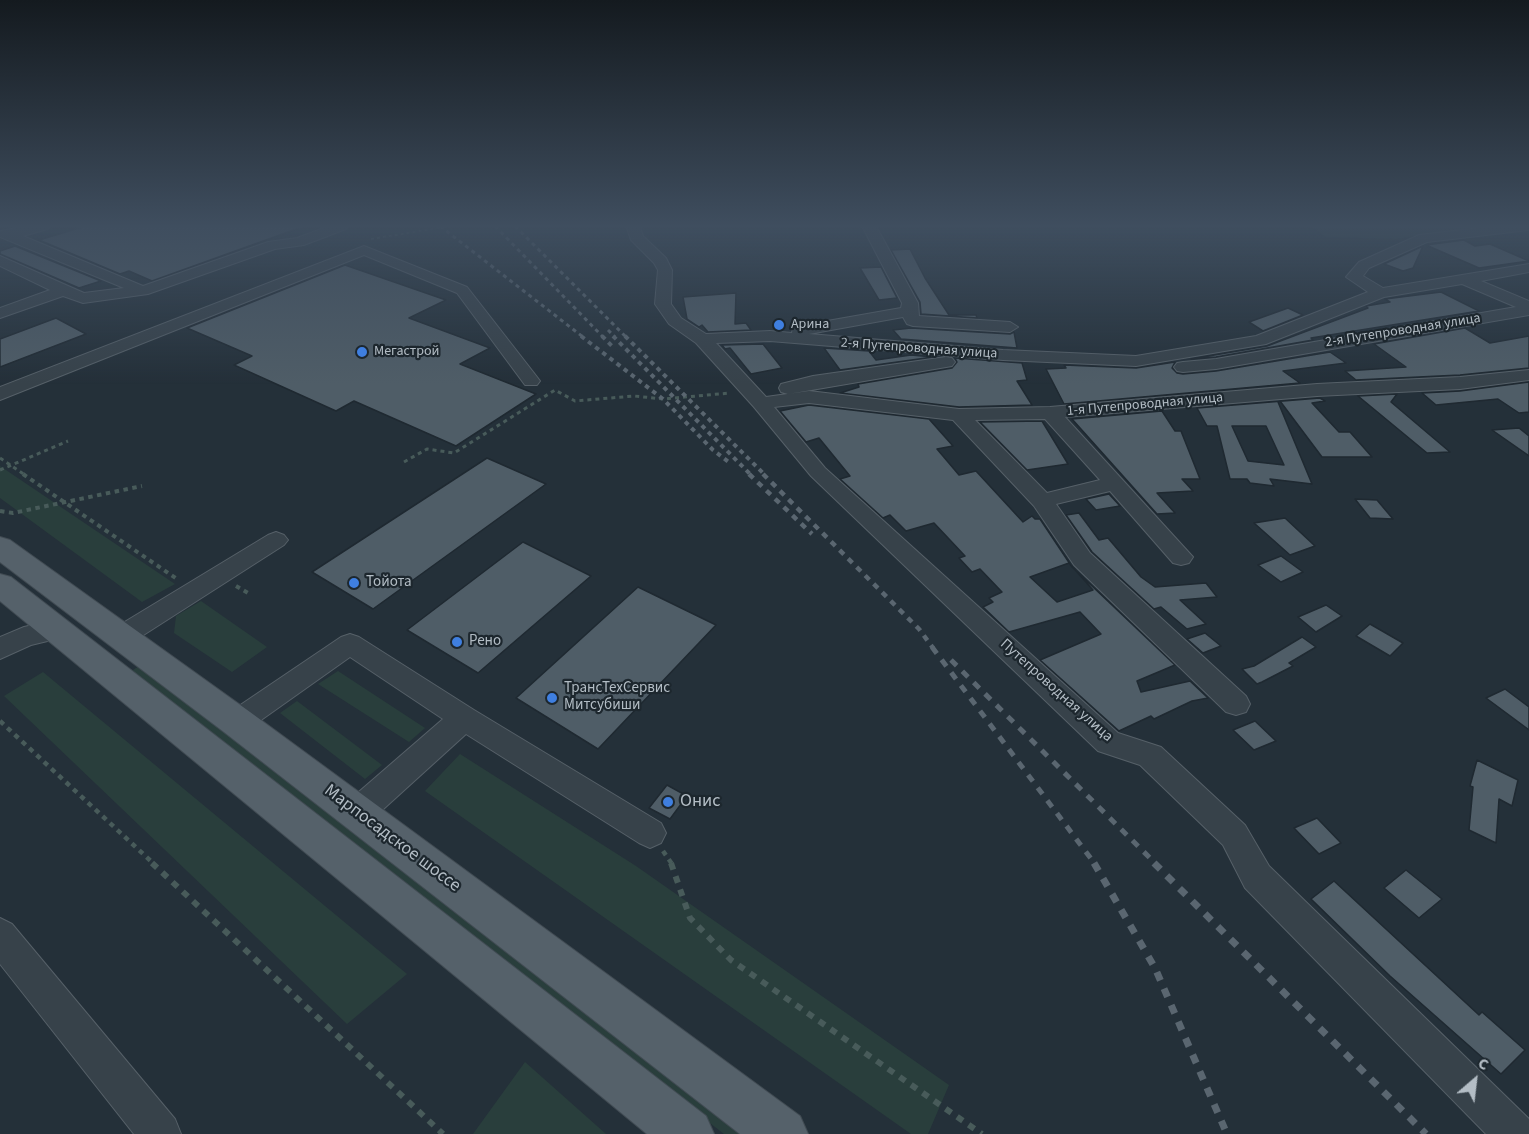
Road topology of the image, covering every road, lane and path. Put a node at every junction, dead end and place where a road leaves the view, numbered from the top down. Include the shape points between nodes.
1 (38, 279) edge
2 (116, 279) edge
3 (177, 279) edge
4 (291, 279) edge
5 (435, 279) edge
6 (664, 279) edge
7 (897, 279) edge
8 (1357, 279) edge
9 (1464, 279) joint
10 (63, 291) junction
11 (143, 291) junction
12 (1380, 293) junction
13 (1529, 309) edge
14 (909, 311) junction
15 (0, 313) edge
16 (1010, 327) dead end
17 (770, 336) junction
18 (702, 339) junction
19 (1003, 355) junction
20 (1136, 361) junction
21 (1529, 375) edge
22 (531, 381) dead end
23 (0, 394) edge
24 (754, 397) junction
25 (1050, 412) junction
26 (959, 415) junction
27 (68, 441) dead end
28 (0, 458) edge
29 (404, 462) dead end
30 (11, 465) junction
31 (0, 470) edge
32 (1115, 483) junction
33 (142, 486) dead end
34 (1042, 501) junction
35 (67, 504) junction
36 (0, 512) edge
37 (276, 540) dead end
38 (0, 547) edge
39 (1181, 557) dead end
40 (0, 585) edge
41 (195, 591) junction
42 (55, 630) junction
43 (122, 636) junction
44 (0, 649) edge
45 (1236, 704) dead end
46 (464, 718) junction
47 (0, 721) edge
48 (237, 722) junction
49 (357, 813) junction
50 (650, 833) joint
51 (0, 936) edge
52 (160, 1134) edge
53 (443, 1134) edge
54 (688, 1134) edge
55 (782, 1134) edge
56 (982, 1134) edge
57 (1515, 1134) edge

1 - 10 street
2 - 11 street
3 - 11 street
4 - 23 street
5 - 22 street via 462,290
6 - 18 street, Путепроводная улица via 663,304 675,321
7 - 14 street via 910,303
8 - 12 street
9 - 12 street, 2-я Путепроводная улица
9 - 13 street
10 - 11 street via 83,298
10 - 15 street
12 - 20 street, 2-я Путепроводная улица via 1260,340
13 - 20 street, 2-я Путепроводная улица via 1216,364 1185,368
14 - 16 street via 913,321
14 - 17 street
17 - 18 street, 2-я Путепроводная улица
17 - 19 street, 2-я Путепроводная улица
18 - 24 street, Путепроводная улица
19 - 20 street, 2-я Путепроводная улица
19 - 24 street via 813,382
21 - 25 street, 1-я Путепроводная улица
24 - 26 street, 1-я Путепроводная улица via 809,397
24 - 29 path via 634,396 575,401 555,390 454,453 427,449
24 - 57 street, Путепроводная улица via 818,472 1108,742 1150,756 1234,835 1257,877
25 - 26 street, 1-я Путепроводная улица
25 - 32 street
26 - 34 street
27 - 30 path
28 - 30 path
30 - 31 path
30 - 35 path
32 - 34 street
32 - 39 street
33 - 35 path
34 - 45 street via 1082,559
35 - 36 path
35 - 41 path
37 - 41 street
38 - 43 main road, Марпосадское шоссе
40 - 42 main road
41 - 43 street
42 - 44 street via 24,637
42 - 54 main road
43 - 48 main road, Марпосадское шоссе
46 - 48 street via 350,644
46 - 49 street
46 - 50 street
47 - 53 path
48 - 49 main road, Марпосадское шоссе
49 - 55 main road, Марпосадское шоссе
50 - 56 path via 673,866 690,918 731,960
51 - 52 street

